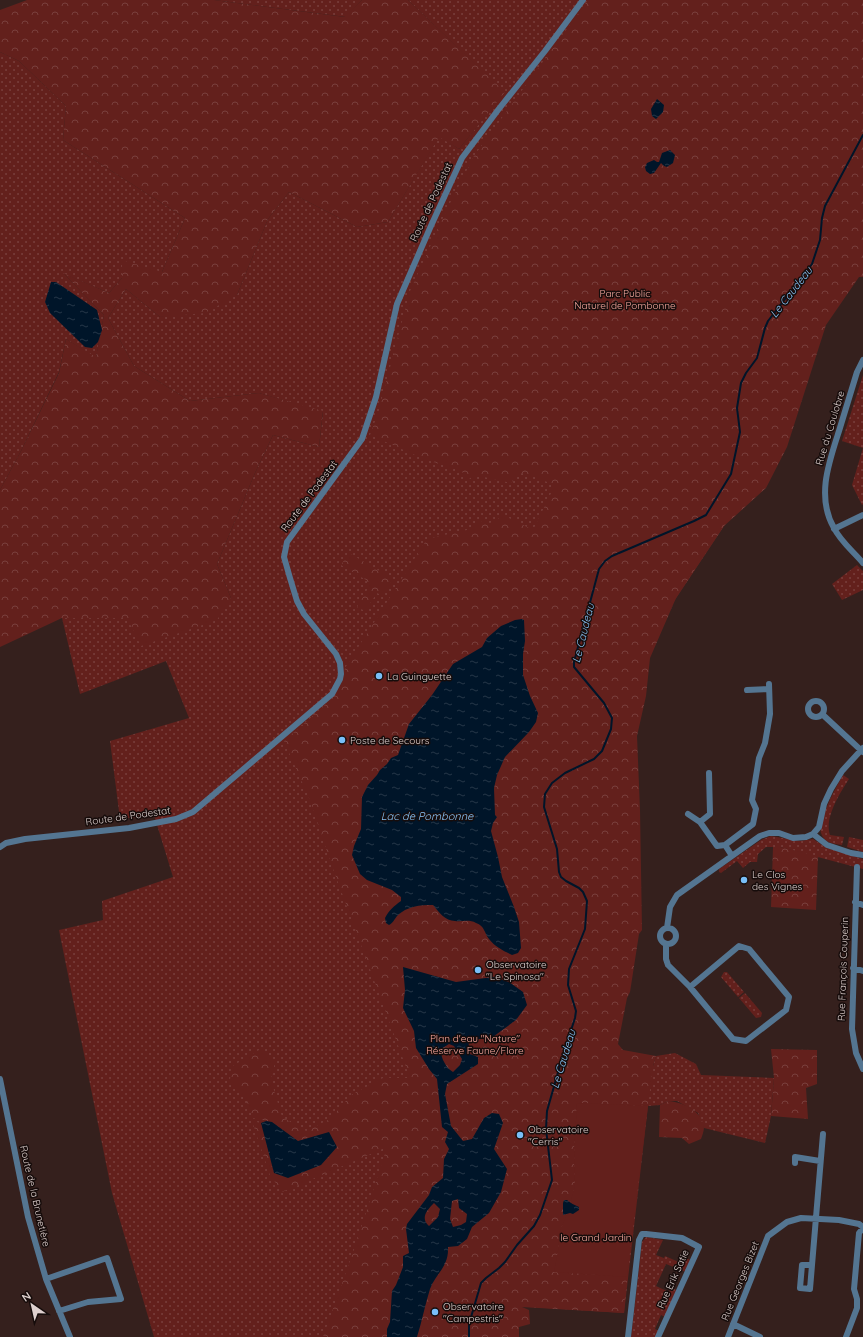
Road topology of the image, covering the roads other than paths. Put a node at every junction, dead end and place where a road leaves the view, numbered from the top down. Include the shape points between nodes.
1 (583, 0) edge
2 (863, 360) edge
3 (863, 515) edge
4 (834, 529) junction
5 (863, 563) edge
6 (748, 690) dead end
7 (822, 714) dead end
8 (862, 750) edge
9 (709, 773) dead end
10 (688, 814) dead end
11 (700, 822) junction
12 (814, 834) junction
13 (725, 846) junction
14 (0, 847) edge
15 (863, 855) edge
16 (732, 856) junction
17 (857, 867) dead end
18 (855, 902) junction
19 (863, 905) edge
20 (667, 928) junction
21 (666, 944) junction
22 (853, 968) junction
23 (863, 971) edge
24 (690, 987) junction
25 (863, 1069) edge
26 (0, 1079) edge
27 (823, 1134) dead end
28 (820, 1161) junction
29 (795, 1163) dead end
30 (816, 1219) junction
31 (863, 1227) edge
32 (812, 1265) dead end
33 (46, 1279) junction
34 (857, 1308) junction
35 (59, 1311) junction
36 (863, 1311) edge
37 (733, 1324) junction
38 (70, 1337) edge
39 (628, 1337) edge
40 (658, 1337) edge
41 (728, 1337) edge
42 (760, 1337) edge
43 (846, 1337) edge

1 - 14 street, Route de Podestat via 462,158 397,304 376,397 362,439 287,542 284,557 297,601 340,663 340,679 332,694 193,812 176,819 129,828 25,839
2 - 4 street, Rue du Coulobre via 828,464 825,482 826,501
3 - 4 street
4 - 5 street, Rue du Coulobre
6 - 13 street via 769,686 770,714 752,800 756,809 753,824
7 - 8 street
8 - 12 street via 842,771 831,789 824,804 819,827
9 - 11 street via 710,814
10 - 11 street
11 - 13 street via 717,846
12 - 15 street via 827,845
12 - 16 street via 793,838 779,833 769,833 760,836
13 - 16 street
16 - 20 street via 677,895 670,907
17 - 18 street, Rue François Couperin
18 - 19 street
18 - 22 street, Rue François Couperin
20 - 21 street via 660,936
20 - 21 street via 676,935 673,942
21 - 24 street via 668,965
22 - 23 street
22 - 25 street, Rue François Couperin via 852,1029 856,1053
24 - 24 street via 733,1039 746,1041 786,1010 789,997 749,949 739,946
26 - 33 street, Route de la Brunetière via 28,1217
27 - 28 street
28 - 29 street via 795,1157
28 - 30 street
30 - 31 street, Rue Georges Bizet via 839,1220
30 - 32 street
30 - 37 street, Rue Georges Bizet via 801,1218 787,1222 768,1236
31 - 34 street via 859,1233 854,1289
33 - 35 street, Route de la Brunetière
33 - 35 street via 107,1258 120,1299 88,1302
34 - 36 street
34 - 43 street
35 - 38 street, Route de la Brunetière
37 - 41 street, Rue Georges Bizet
37 - 42 street
39 - 40 street, Rue Erik Satie via 639,1240 642,1234 646,1234 682,1238 699,1247

